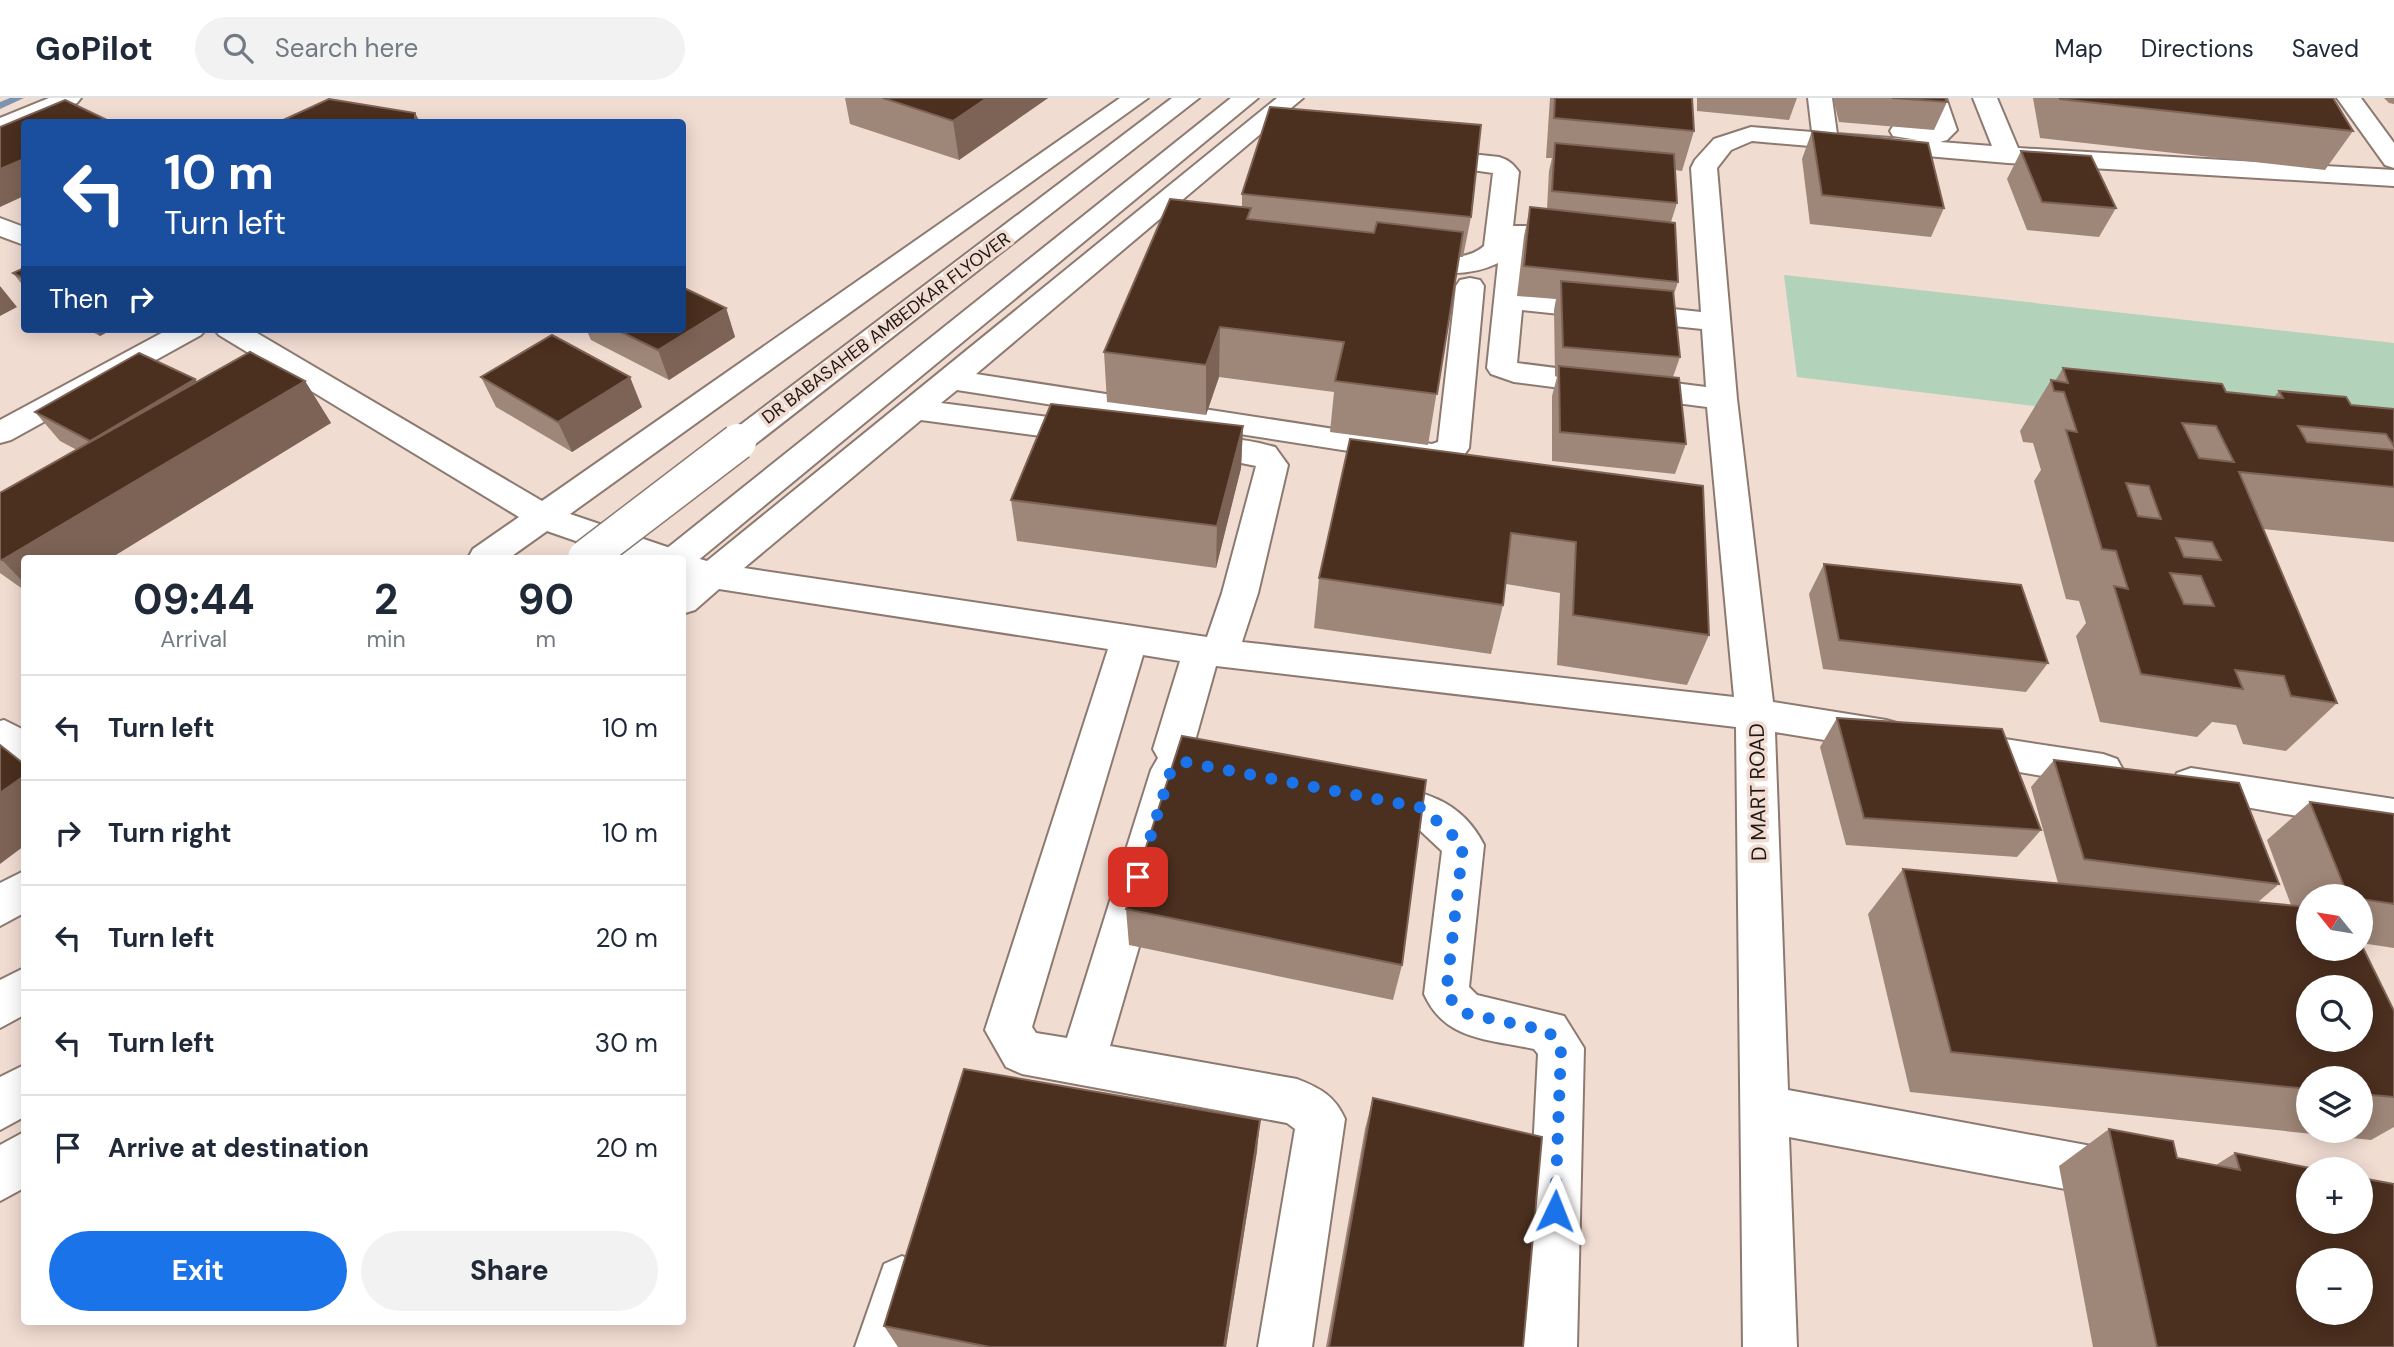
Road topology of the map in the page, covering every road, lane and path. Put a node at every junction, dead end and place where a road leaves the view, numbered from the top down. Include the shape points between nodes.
1 (69, 98) edge
2 (1186, 98) edge
3 (1246, 98) edge
4 (1291, 98) edge
5 (1820, 98) edge
6 (1934, 98) edge
7 (1984, 98) edge
8 (1125, 100) edge
9 (2352, 102) edge
10 (2381, 108) dead end
11 (0, 127) edge
12 (1824, 132) junction
13 (1244, 138) junction
14 (1281, 142) edge
15 (1404, 155) edge
16 (2008, 155) junction
17 (2394, 160) edge
18 (2394, 178) edge
19 (0, 226) edge
20 (1546, 234) edge
21 (21, 236) edge
22 (1680, 252) dead end
23 (1712, 256) junction
24 (1508, 300) junction
25 (1717, 323) junction
26 (184, 333) edge
27 (236, 333) edge
28 (948, 379) junction
29 (1722, 399) junction
30 (911, 409) junction
31 (0, 433) edge
32 (542, 517) junction
33 (489, 555) edge
34 (590, 555) edge
35 (652, 555) edge
36 (682, 555) edge
37 (697, 571) edge
38 (686, 593) edge
39 (1130, 639) junction
40 (1211, 652) junction
41 (1755, 714) junction
42 (0, 737) edge
43 (1173, 749) dead end
44 (21, 750) edge
45 (1264, 778) edge
46 (1330, 790) edge
47 (2394, 816) edge
48 (21, 891) edge
49 (0, 907) edge
50 (21, 990) edge
51 (0, 1007) edge
52 (1082, 1064) junction
53 (21, 1090) edge
54 (0, 1107) edge
55 (1764, 1109) junction
56 (21, 1159) edge
57 (0, 1177) edge
58 (2161, 1183) edge
59 (915, 1242) edge
60 (882, 1347) edge
61 (1285, 1347) edge
62 (1550, 1347) edge
63 (1770, 1347) edge

1 - 11 street
2 - 34 street, DR BABASAHEB AMBEDKAR FLYOVER, bridge
3 - 36 street
4 - 13 street
5 - 12 street
6 - 12 street via 1945,130 1938,135
7 - 16 street
8 - 32 street
9 - 10 street
9 - 17 street
12 - 16 street
12 - 23 street via 1751,134 1726,141 1711,153 1704,168
13 - 14 street
13 - 28 street via 1147,236
15 - 28 street via 1499,165 1506,172 1497,249 1490,256 1470,266 1382,263 1458,281 1453,447 1432,454
16 - 18 street
19 - 21 street
20 - 24 street via 1514,234
22 - 23 street
23 - 25 street
24 - 25 street
24 - 29 street via 1502,368
25 - 29 street
26 - 31 street
27 - 32 street
28 - 30 street
29 - 41 street
30 - 37 street
30 - 40 street via 1264,454 1272,465 1240,593
32 - 33 street
32 - 35 street
37 - 38 street
37 - 39 street
39 - 40 street
39 - 52 street via 1008,1030 1022,1052
40 - 41 street
40 - 43 street
41 - 47 street, D MART ROAD
41 - 55 street, D MART ROAD
42 - 44 street
45 - 52 street via 1185,762 1171,770
46 - 62 street via 1423,808 1463,845 1446,994 1464,1013 1548,1031 1561,1048
48 - 49 street
50 - 51 street
52 - 61 street via 1297,1102 1321,1119
53 - 54 street
55 - 58 street
55 - 63 street, D MART ROAD
56 - 57 street
59 - 60 street

